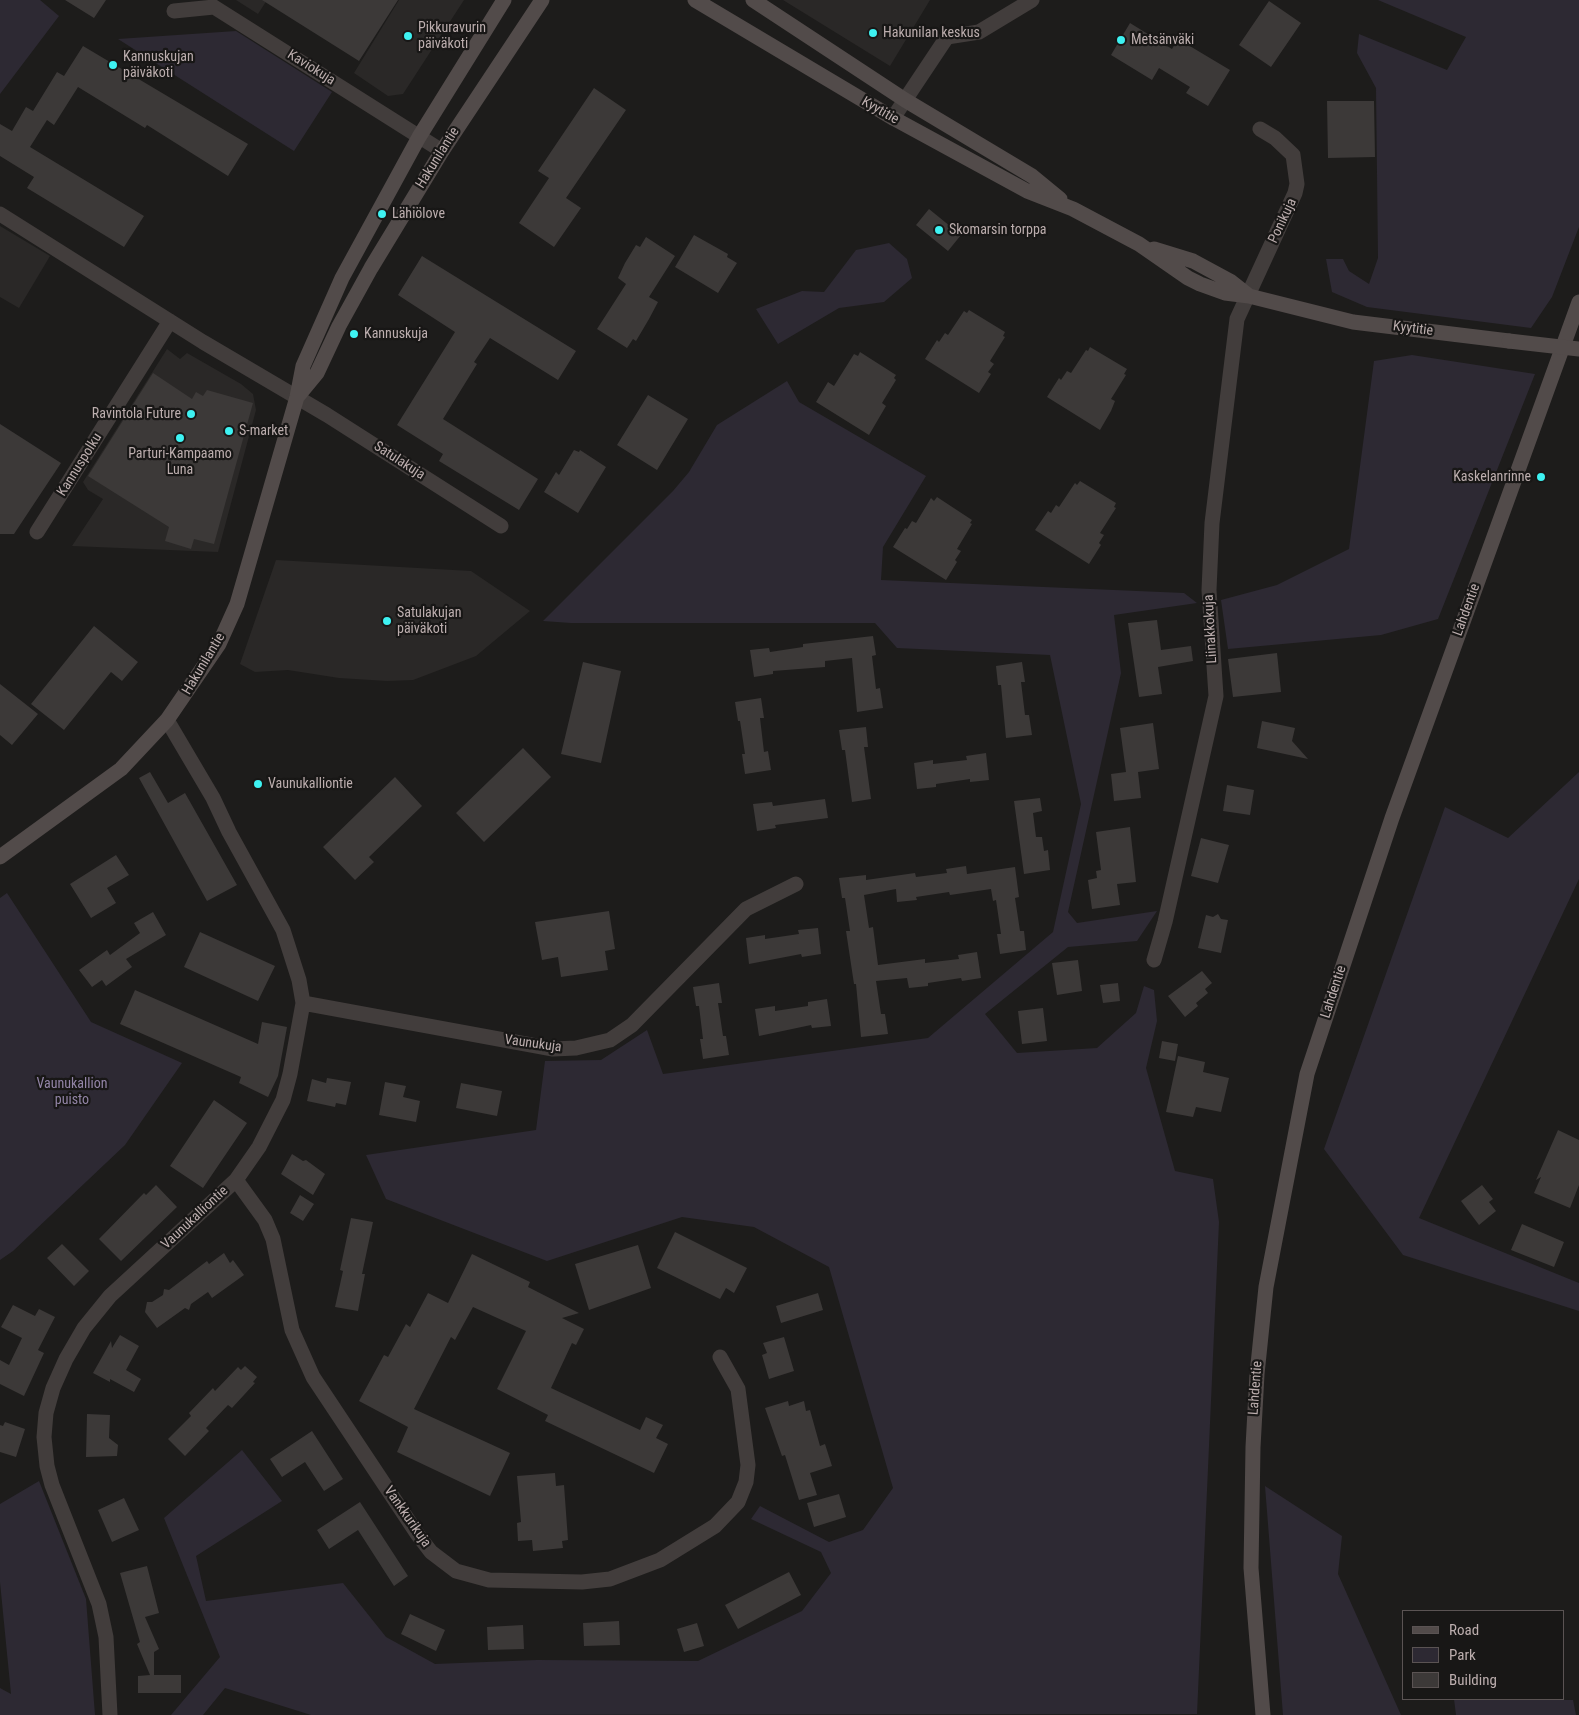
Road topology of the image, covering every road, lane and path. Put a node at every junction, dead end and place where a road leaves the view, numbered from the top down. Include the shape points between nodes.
1 (504, 0) edge
2 (542, 0) edge
3 (694, 0) edge
4 (753, 0) edge
5 (1032, 0) edge
6 (174, 11) dead end
7 (905, 100) junction
8 (893, 118) junction
9 (1260, 129) dead end
10 (419, 137) junction
11 (442, 151) junction
12 (1073, 209) junction
13 (0, 214) edge
14 (1249, 296) junction
15 (1579, 302) edge
16 (170, 321) junction
17 (1579, 350) edge
18 (296, 397) junction
19 (500, 526) dead end
20 (37, 532) dead end
21 (168, 720) junction
22 (0, 857) edge
23 (796, 884) dead end
24 (1154, 960) dead end
25 (303, 1003) junction
26 (236, 1180) junction
27 (720, 1357) dead end
28 (110, 1715) edge
29 (1263, 1715) edge

1 - 10 main road, Hakunilantie
2 - 11 main road, Hakunilantie
3 - 8 main road, Kyytitie
4 - 7 main road, Kyytitie
5 - 7 street via 979,32 947,37
6 - 10 street, Kaviokuja via 214,7
7 - 8 street
7 - 12 main road, Kyytitie via 1032,176
8 - 12 main road, Kyytitie via 1027,191
9 - 14 street, Ponikuja via 1293,155 1297,184
10 - 11 street, Kaviokuja
10 - 18 main road, Hakunilantie via 342,278 303,366
11 - 18 main road, Hakunilantie via 367,275 317,373
12 - 14 main road, Kyytitie via 1139,244 1193,261 1230,281
13 - 16 street
14 - 17 main road, Kyytitie, bridge via 1353,322
14 - 24 street, Liinakkokuja via 1237,319 1212,523 1209,590 1216,696
15 - 29 main road, Lahdentie via 1392,818 1307,1074 1269,1269 1257,1374 1251,1568
16 - 18 street
16 - 20 street, Kannuspolku
18 - 19 street, Satulakuja
18 - 21 main road, Hakunilantie via 237,604 219,644
21 - 22 main road, Hakunilantie via 121,769
21 - 25 street, Vaunukalliontie via 214,798 282,930 299,980
23 - 25 street, Vaunukuja via 746,909 632,1025 610,1040 576,1048 553,1049
25 - 26 street, Vaunukalliontie via 283,1100 259,1147
26 - 27 street, Vankkurikuja via 265,1220 273,1239 292,1330 314,1377 418,1535 431,1552 456,1570 489,1580 582,1582 610,1579 660,1560 715,1526 738,1502 746,1482 748,1465 738,1389
26 - 28 street, Vaunukalliontie via 110,1296 84,1328 59,1373 46,1413 46,1466 98,1604 106,1637

